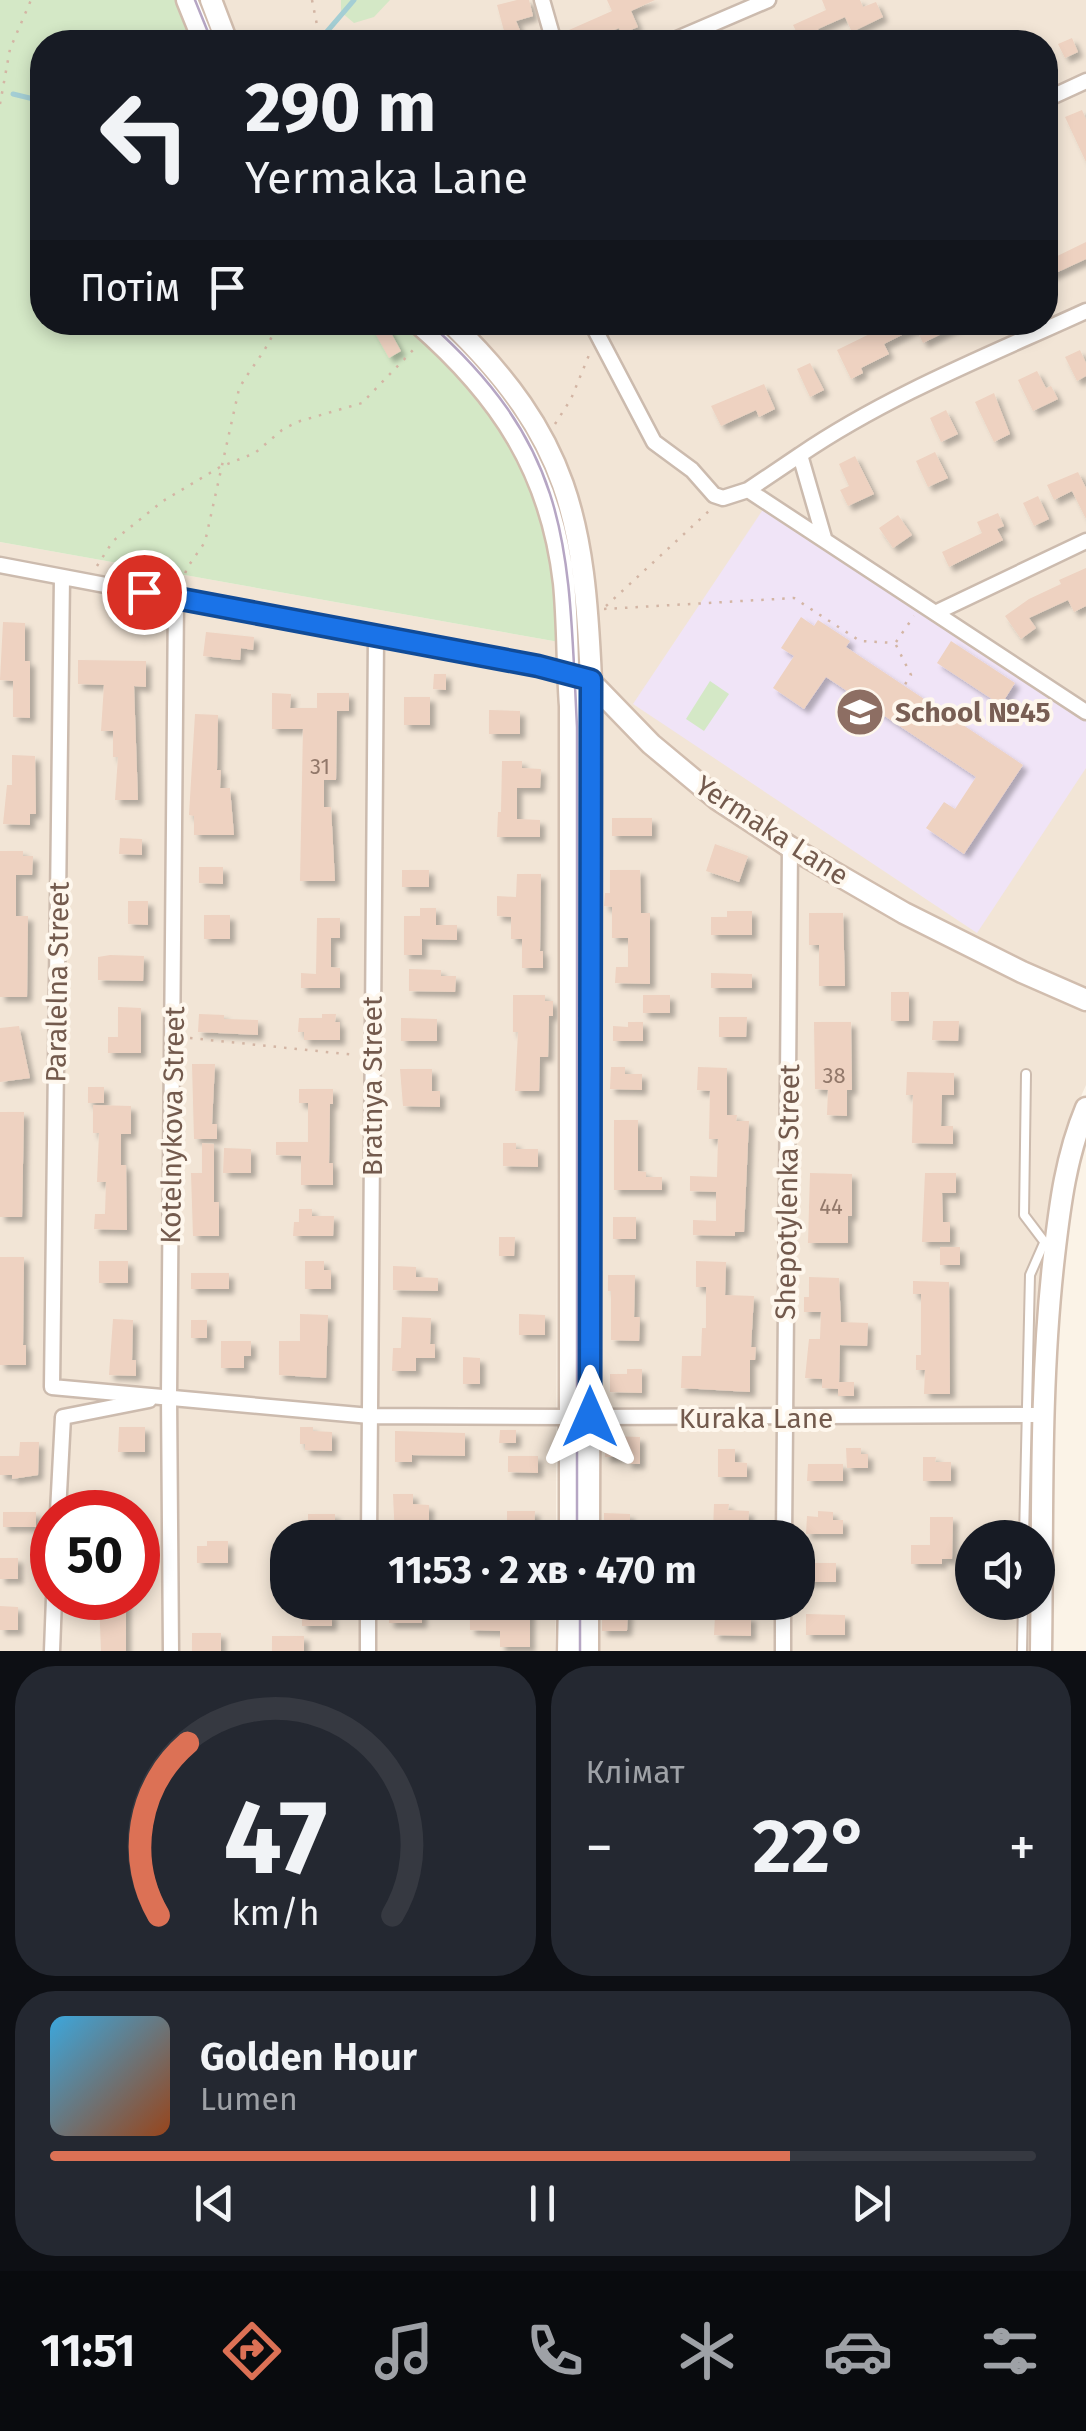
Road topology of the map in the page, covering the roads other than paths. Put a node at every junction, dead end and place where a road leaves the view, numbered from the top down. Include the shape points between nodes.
1 (188, 0) edge
2 (211, 0) edge
3 (542, 0) edge
4 (768, 0) edge
5 (199, 30) edge
6 (222, 30) edge
7 (551, 30) edge
8 (698, 30) edge
9 (1086, 81) edge
10 (1058, 94) edge
11 (1086, 312) edge
12 (1058, 325) edge
13 (431, 335) edge
14 (463, 335) edge
15 (597, 335) edge
16 (1035, 335) edge
17 (800, 454) junction
18 (748, 490) junction
19 (824, 538) junction
20 (1086, 541) edge
21 (0, 565) edge
22 (62, 576) junction
23 (176, 598) junction
24 (935, 613) junction
25 (376, 635) junction
26 (568, 673) junction
27 (591, 680) junction
28 (1086, 712) edge
29 (790, 847) junction
30 (1086, 1000) edge
31 (1026, 1074) dead end
32 (1086, 1108) edge
33 (1050, 1244) junction
34 (52, 1388) joint
35 (169, 1396) junction
36 (1035, 1415) junction
37 (370, 1416) junction
38 (581, 1417) junction
39 (785, 1418) junction
40 (59, 1490) edge
41 (369, 1520) edge
42 (572, 1520) edge
43 (588, 1520) edge
44 (784, 1520) edge
45 (1026, 1520) edge
46 (53, 1620) edge
47 (368, 1620) edge
48 (569, 1620) edge
49 (588, 1620) edge
50 (783, 1620) edge
51 (1023, 1620) edge
52 (52, 1651) edge
53 (171, 1651) edge
54 (368, 1651) edge
55 (568, 1651) edge
56 (588, 1651) edge
57 (783, 1651) edge
58 (1022, 1651) edge
59 (1041, 1651) edge

1 - 5 main road
2 - 6 main road
3 - 7 street
4 - 8 street
9 - 10 street
11 - 12 street
13 - 26 main road via 499,407 545,493 563,579
14 - 27 main road via 516,394 565,486 580,541
15 - 18 street via 654,442 714,495
16 - 17 street via 916,389
17 - 18 street
17 - 19 street
18 - 19 street
19 - 24 street
20 - 24 street
21 - 22 street, Yermaka Lane
22 - 23 street, Yermaka Lane
22 - 34 street, Paralelna Street
23 - 25 street, Yermaka Lane
23 - 35 street, Kotelnykova Street
24 - 28 street
25 - 26 street, Yermaka Lane
25 - 37 street, Bratnya Street
26 - 27 main road, Yermaka Lane
26 - 38 main road
27 - 29 main road, Yermaka Lane via 651,744
27 - 38 main road
29 - 30 main road, Yermaka Lane via 904,913
29 - 39 street, Shepotylenka Street
31 - 33 lane via 1024,1215
32 - 33 main road
33 - 36 main road
34 - 35 street, Kuraka Lane
35 - 37 street, Kuraka Lane
35 - 40 street, Kuraka Lane via 63,1417
35 - 53 street, Kotelnykova Street
36 - 39 street, Kuraka Lane
36 - 45 lane
36 - 59 main road
37 - 38 street, Kuraka Lane
37 - 41 street, Bratnya Street
38 - 39 street, Kuraka Lane
38 - 42 main road
38 - 43 main road
39 - 44 street, Shepotylenka Street
46 - 52 street
47 - 54 street
48 - 55 main road
49 - 56 main road
50 - 57 street
51 - 58 lane

